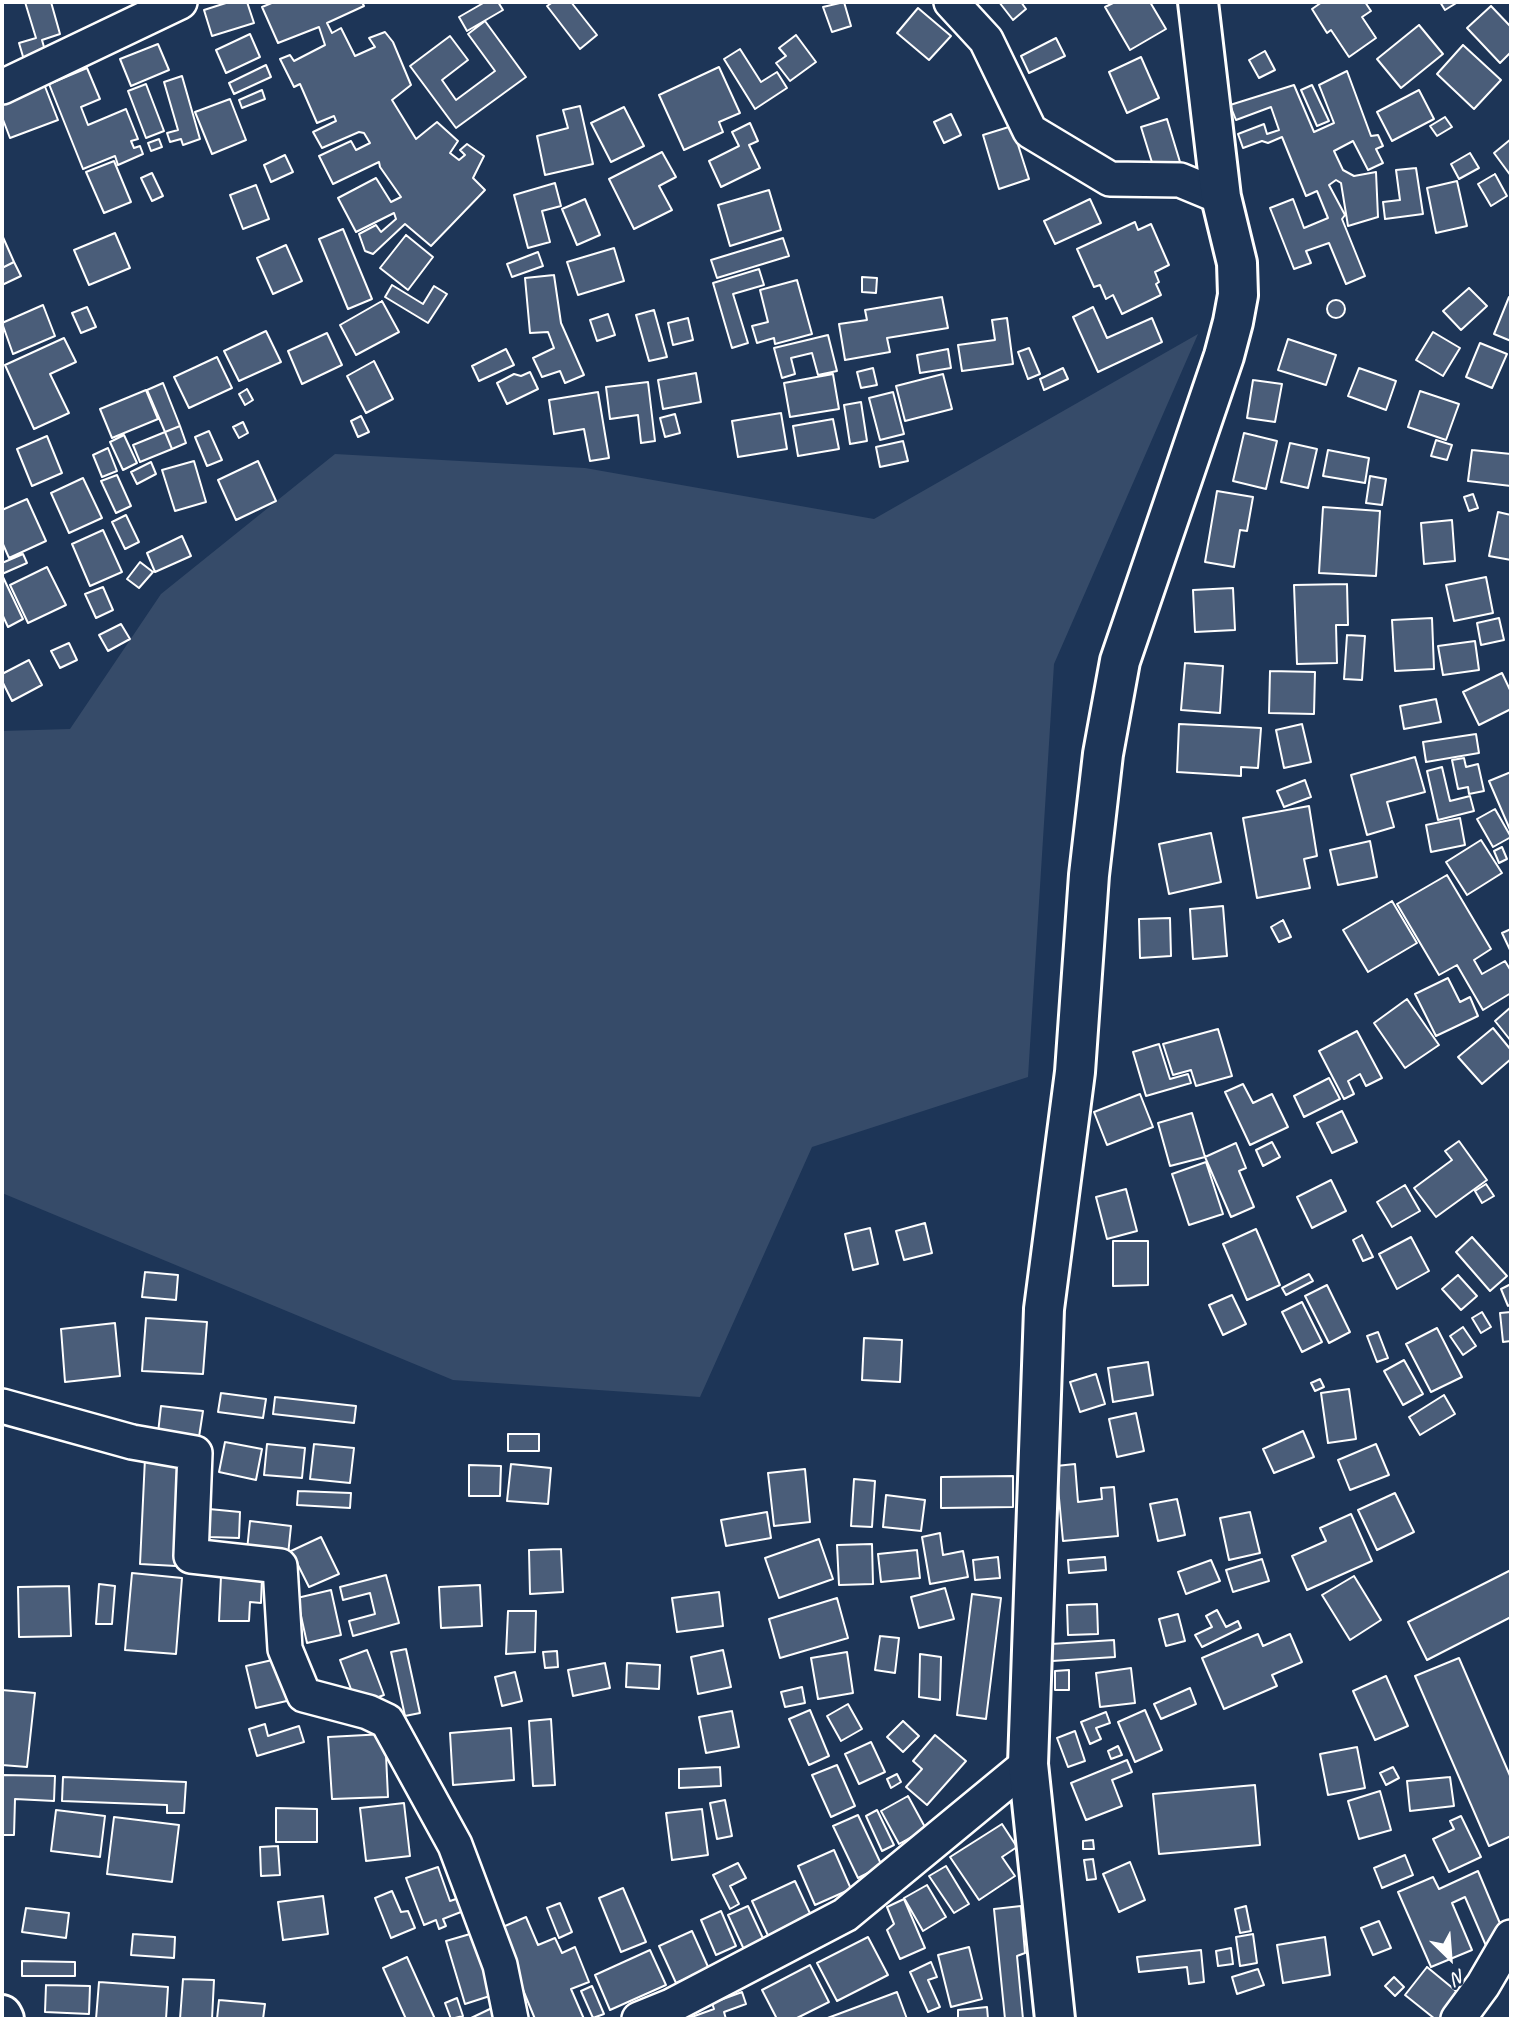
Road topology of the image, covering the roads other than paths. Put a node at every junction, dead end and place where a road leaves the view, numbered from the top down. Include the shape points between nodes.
1 (180, 2) edge
2 (951, 2) edge
3 (1198, 2) edge
4 (2, 87) edge
5 (1221, 197) junction
6 (2, 1406) edge
7 (1028, 1764) junction
8 (1511, 1937) edge
9 (511, 2019) edge
10 (639, 2019) edge
11 (1055, 2019) edge
12 (1458, 2019) edge

1 - 4 street
2 - 5 street via 986,40 1030,131 1110,179 1180,180
3 - 5 main road
5 - 7 main road via 1237,263 1233,322 1120,661 1103,754 1075,1072 1044,1309
6 - 9 street via 132,1442 195,1453 191,1556 280,1566 285,1649 304,1695 387,1721 455,1845 500,1965
7 - 10 street via 845,1915
7 - 11 main road
8 - 12 street

